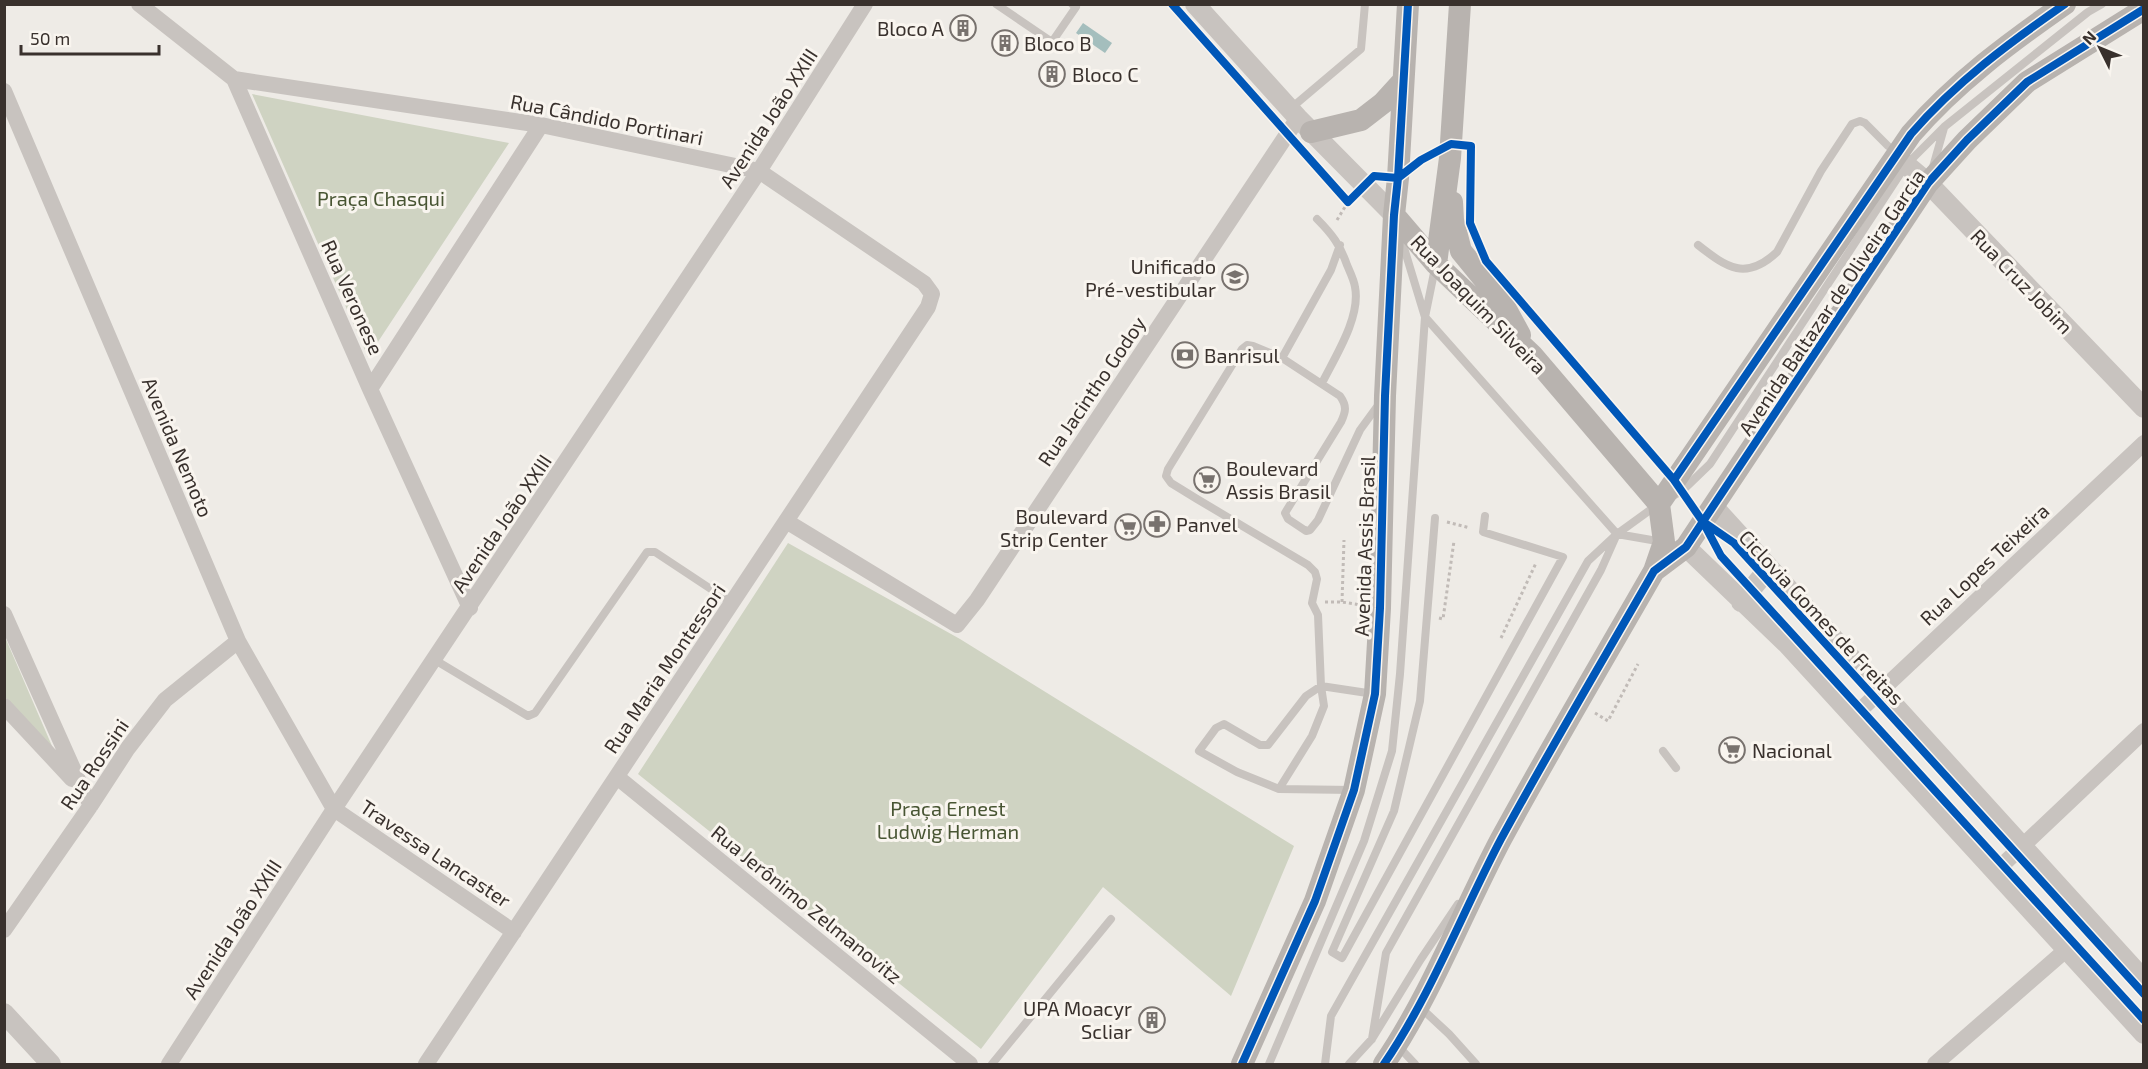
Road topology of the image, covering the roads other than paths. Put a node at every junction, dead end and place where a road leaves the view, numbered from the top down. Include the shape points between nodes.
1 (138, 4) edge
2 (866, 4) edge
3 (996, 4) edge
4 (1072, 4) edge
5 (1196, 4) edge
6 (1365, 4) edge
7 (1408, 4) edge
8 (1460, 4) edge
9 (2065, 4) edge
10 (2102, 4) edge
11 (2144, 9) edge
12 (234, 79) junction
13 (1403, 81) junction
14 (4, 91) edge
15 (1299, 120) junction
16 (541, 125) junction
17 (1944, 127) junction
18 (1897, 156) junction
19 (1450, 159) junction
20 (759, 171) junction
21 (1928, 183) junction
22 (1394, 215) junction
23 (1317, 219) dead end
24 (1340, 245) junction
25 (1698, 245) dead end
26 (1436, 264) junction
27 (932, 294) joint
28 (1425, 317) junction
29 (1532, 355) junction
30 (1282, 358) junction
31 (1322, 383) junction
32 (370, 389) junction
33 (1385, 396) junction
34 (2144, 408) edge
35 (2144, 443) edge
36 (1659, 504) junction
37 (1713, 506) junction
38 (1485, 516) dead end
39 (1435, 518) road end
40 (786, 521) junction
41 (1617, 534) junction
42 (1664, 542) junction
43 (1686, 547) junction
44 (1654, 571) junction
45 (1774, 573) junction
46 (1741, 602) junction
47 (732, 603) junction
48 (470, 608) junction
49 (4, 614) edge
50 (238, 641) junction
51 (435, 660) junction
52 (1321, 686) junction
53 (1881, 691) junction
54 (1375, 694) junction
55 (4, 706) edge
56 (1854, 716) junction
57 (2144, 731) edge
58 (1663, 752) dead end
59 (1676, 768) dead end
60 (617, 777) junction
61 (1279, 789) junction
62 (1354, 790) junction
63 (87, 798) junction
64 (334, 809) junction
65 (1501, 839) junction
66 (2023, 847) junction
67 (1996, 871) junction
68 (1111, 919) dead end
69 (4, 930) edge
70 (514, 932) junction
71 (2067, 949) junction
72 (2144, 980) edge
73 (1418, 1006) junction
74 (4, 1012) edge
75 (2142, 1030) edge
76 (1372, 1039) junction
77 (1397, 1045) junction
78 (51, 1065) edge
79 (169, 1065) edge
80 (426, 1065) edge
81 (970, 1065) edge
82 (992, 1065) edge
83 (1242, 1065) edge
84 (1269, 1065) edge
85 (1325, 1065) edge
86 (1349, 1065) edge
87 (1384, 1065) edge
88 (1415, 1065) edge
89 (1476, 1065) edge
90 (1935, 1065) edge

1 - 12 street, Rua Veronese
2 - 20 street, Avenida João XXIII
3 - 4 lane via 1052,42 1076,7
5 - 15 street, Rua Joaquim Silveira
6 - 15 lane via 1361,49
7 - 13 main road, Avenida Assis Brasil
8 - 19 main road
9 - 18 main road, Avenida Baltazar de Oliveira Garcia via 1998,51 1932,109
10 - 17 lane
11 - 21 main road, Avenida Baltazar de Oliveira Garcia via 2027,82
12 - 16 street, Rua Cândido Portinari
12 - 32 street, Rua Veronese
13 - 15 main road via 1361,120
13 - 22 main road, Avenida Assis Brasil
14 - 50 street, Avenida Nemoto
15 - 22 street, Rua Joaquim Silveira
15 - 40 street, Rua Jacintho Godoy via 957,625
16 - 20 street, Rua Cândido Portinari
16 - 32 street
17 - 18 lane
17 - 21 lane
18 - 21 street, Rua Cruz Jobim
18 - 25 lane via 1865,123 1856,122 1821,171 1777,252 1767,262 1754,269 1737,268 1720,263
18 - 36 main road, Avenida Baltazar de Oliveira Garcia
19 - 26 main road
19 - 29 main road via 1453,220 1461,251 1501,300
20 - 27 street, Rua Cândido Portinari via 924,283
20 - 48 street, Avenida João XXIII
21 - 34 street, Rua Cruz Jobim
21 - 37 main road, Avenida Baltazar de Oliveira Garcia
22 - 26 main road, Rua Joaquim Silveira
22 - 28 lane
22 - 33 main road, Avenida Assis Brasil
23 - 24 lane
24 - 30 lane
24 - 31 lane via 1355,287 1356,302
26 - 28 lane
26 - 29 main road, Rua Joaquim Silveira
27 - 40 street, Rua Maria Montessori via 928,307
28 - 41 lane
28 - 84 lane via 1392,751 1364,841
29 - 36 main road, Rua Joaquim Silveira
30 - 31 lane
30 - 52 lane via 1253,346 1244,347 1166,476 1171,483 1315,572 1312,603 1318,615
31 - 33 lane via 1340,396 1346,411 1285,513 1308,531 1318,520 1360,430
32 - 48 street, Rua Veronese
33 - 54 main road, Avenida Assis Brasil
35 - 53 street, Rua Lopes Teixeira
36 - 41 lane
36 - 42 main road
37 - 43 main road, Avenida Baltazar de Oliveira Garcia
37 - 45 street
38 - 39 lane via 1483,532 1563,557 1342,958 1332,952 1394,811 1420,701
40 - 47 street, Rua Maria Montessori
41 - 42 lane
41 - 76 lane via 1601,570 1386,953
41 - 85 lane via 1588,561 1331,1016
42 - 43 lane
42 - 44 main road
43 - 44 main road, Avenida Baltazar de Oliveira Garcia
43 - 46 street
44 - 65 main road
45 - 46 street via 1763,574
45 - 53 street
46 - 56 street via 1787,644
47 - 51 lane via 655,552 647,552 532,716 524,715
47 - 60 street, Rua Maria Montessori
48 - 51 street, Avenida João XXIII
49 - 63 street
50 - 63 street, Rua Rossini via 165,700
50 - 64 street, Avenida Nemoto
51 - 64 street, Avenida João XXIII
52 - 54 lane
52 - 61 lane via 1324,706 1312,736
52 - 61 lane via 1306,696 1268,745 1260,745 1221,724 1199,751
53 - 56 street, Rua Lopes Teixeira
53 - 66 street
54 - 62 main road, Avenida Assis Brasil
55 - 63 street
56 - 67 street
57 - 66 street
58 - 59 lane
60 - 70 street, Rua Maria Montessori
60 - 81 street, Rua Jerônimo Zelmanovitz
61 - 62 lane
62 - 83 main road, Avenida Assis Brasil via 1315,901
63 - 69 street, Rua Rossini
64 - 70 street, Travessa Lancaster
64 - 79 street, Avenida João XXIII
65 - 73 main road
65 - 76 lane
66 - 67 street
66 - 72 street
67 - 71 street
68 - 82 lane
70 - 80 street, Rua Maria Montessori
71 - 75 street
71 - 90 street
73 - 77 main road
73 - 89 lane
74 - 78 street
76 - 86 lane
77 - 87 main road
77 - 88 lane

